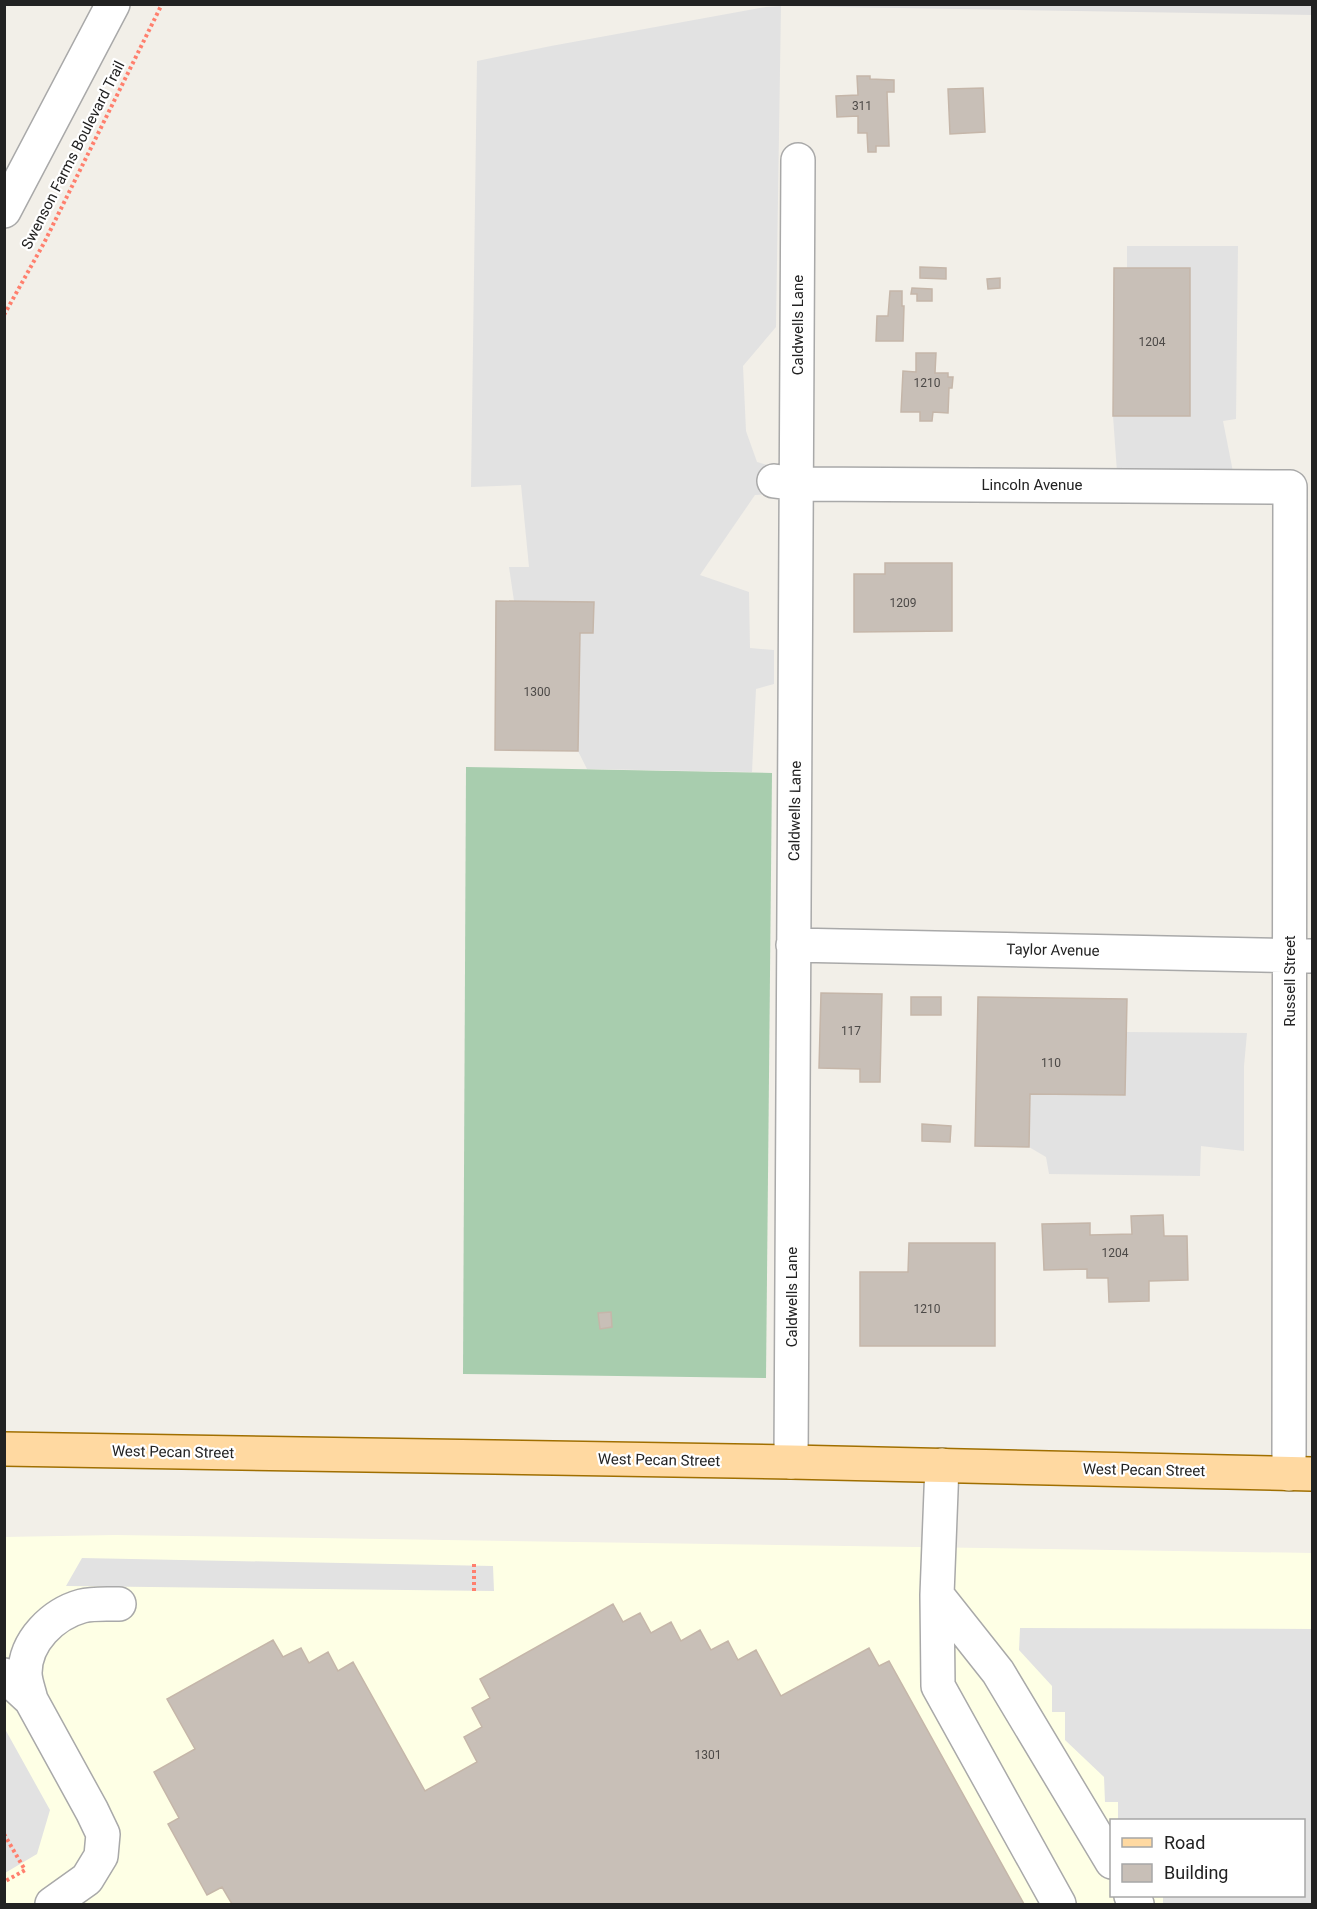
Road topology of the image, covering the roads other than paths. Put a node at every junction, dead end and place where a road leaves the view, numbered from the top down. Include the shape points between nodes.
1 (113, 4) edge
2 (798, 160) dead end
3 (4, 211) edge
4 (786, 482) junction
5 (1290, 487) joint
6 (793, 945) junction
7 (1301, 956) edge
8 (4, 1449) edge
9 (791, 1462) junction
10 (942, 1465) junction
11 (1301, 1474) edge
12 (937, 1595) junction
13 (119, 1604) dead end
14 (4, 1675) edge
15 (31, 1700) junction
16 (1110, 1859) edge
17 (52, 1905) edge
18 (1059, 1905) edge

1 - 3 street
2 - 4 street, Caldwells Lane
4 - 5 street, Lincoln Avenue
4 - 6 street, Caldwells Lane
5 - 7 street, Russell Street
6 - 7 street, Taylor Avenue
6 - 9 street, Caldwells Lane
7 - 11 street, Russell Street
8 - 9 main road, West Pecan Street
9 - 10 main road, West Pecan Street
10 - 11 main road, West Pecan Street
10 - 12 street
12 - 16 street via 998,1672
12 - 18 street via 938,1686
13 - 15 street via 82,1606 56,1618 42,1630 29,1651 25,1673
14 - 15 street
15 - 17 street via 103,1834 101,1856 87,1879

